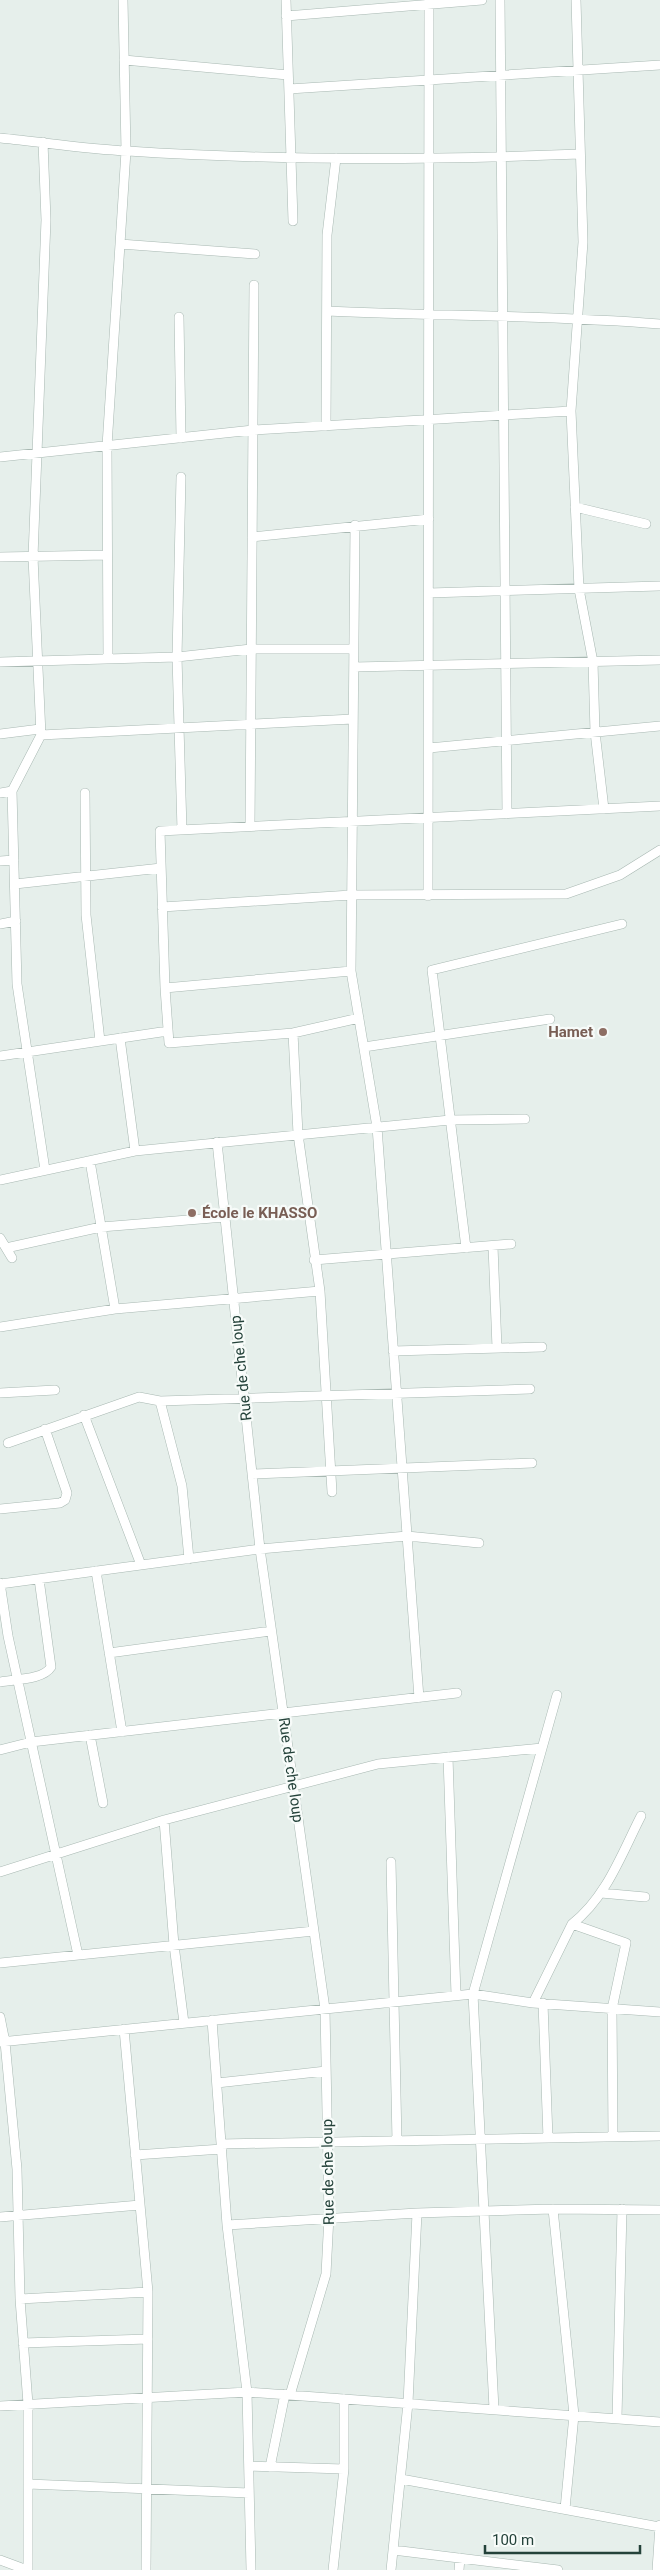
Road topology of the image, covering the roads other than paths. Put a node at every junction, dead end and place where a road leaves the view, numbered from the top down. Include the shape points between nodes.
1 (123, 0) edge
2 (286, 0) edge
3 (482, 0) edge
4 (500, 0) edge
5 (576, 0) edge
6 (429, 2) edge
7 (286, 16) junction
8 (124, 60) junction
9 (660, 65) edge
10 (578, 70) junction
11 (288, 75) junction
12 (501, 75) junction
13 (430, 80) junction
14 (289, 89) junction
15 (0, 138) edge
16 (43, 142) junction
17 (126, 151) junction
18 (580, 154) junction
19 (430, 156) junction
20 (502, 157) junction
21 (291, 158) junction
22 (336, 158) junction
23 (293, 221) dead end
24 (120, 244) junction
25 (255, 254) dead end
26 (254, 285) dead end
27 (327, 311) junction
28 (429, 316) junction
29 (503, 316) junction
30 (179, 317) dead end
31 (578, 317) junction
32 (660, 324) edge
33 (571, 411) junction
34 (504, 415) junction
35 (430, 420) junction
36 (326, 426) junction
37 (253, 430) junction
38 (182, 438) junction
39 (108, 446) junction
40 (37, 453) junction
41 (0, 457) edge
42 (181, 477) dead end
43 (575, 507) junction
44 (429, 519) junction
45 (646, 524) dead end
46 (355, 526) junction
47 (252, 537) junction
48 (108, 555) junction
49 (0, 557) edge
50 (33, 557) junction
51 (659, 586) edge
52 (579, 589) junction
53 (505, 591) junction
54 (429, 593) junction
55 (354, 648) junction
56 (251, 650) junction
57 (176, 657) junction
58 (37, 659) junction
59 (108, 659) junction
60 (660, 660) edge
61 (0, 662) edge
62 (593, 662) junction
63 (506, 664) junction
64 (429, 666) junction
65 (354, 667) junction
66 (353, 719) junction
67 (251, 724) junction
68 (660, 726) edge
69 (180, 728) junction
70 (40, 732) junction
71 (596, 732) junction
72 (0, 734) edge
73 (506, 741) junction
74 (429, 748) junction
75 (12, 791) junction
76 (0, 793) edge
77 (85, 793) dead end
78 (660, 806) edge
79 (604, 809) junction
80 (507, 814) junction
81 (429, 818) junction
82 (352, 820) junction
83 (250, 826) junction
84 (182, 830) junction
85 (660, 850) edge
86 (14, 860) junction
87 (0, 861) edge
88 (161, 868) junction
89 (86, 876) junction
90 (15, 884) junction
91 (351, 895) junction
92 (428, 896) junction
93 (162, 907) junction
94 (16, 921) junction
95 (0, 924) edge
96 (622, 924) dead end
97 (351, 971) junction
98 (165, 988) junction
99 (359, 1018) junction
100 (550, 1019) dead end
101 (168, 1031) junction
102 (293, 1034) junction
103 (440, 1036) junction
104 (120, 1038) junction
105 (100, 1041) junction
106 (364, 1047) junction
107 (27, 1051) junction
108 (0, 1056) edge
109 (525, 1119) dead end
110 (450, 1120) junction
111 (377, 1127) junction
112 (298, 1134) junction
113 (217, 1142) junction
114 (135, 1151) junction
115 (90, 1161) junction
116 (45, 1170) junction
117 (0, 1180) edge
118 (225, 1217) junction
119 (101, 1228) junction
120 (0, 1238) edge
121 (511, 1244) dead end
122 (493, 1246) junction
123 (6, 1248) junction
124 (466, 1248) junction
125 (386, 1255) junction
126 (12, 1258) dead end
127 (314, 1260) junction
128 (320, 1291) junction
129 (234, 1297) junction
130 (115, 1309) junction
131 (0, 1327) edge
132 (542, 1347) dead end
133 (497, 1348) junction
134 (394, 1350) junction
135 (530, 1389) dead end
136 (55, 1390) dead end
137 (0, 1393) edge
138 (397, 1393) junction
139 (326, 1396) junction
140 (244, 1399) junction
141 (160, 1401) junction
142 (84, 1415) junction
143 (45, 1429) junction
144 (8, 1443) dead end
145 (532, 1463) dead end
146 (402, 1466) junction
147 (331, 1470) junction
148 (252, 1474) junction
149 (332, 1492) dead end
150 (0, 1509) edge
151 (407, 1536) junction
152 (479, 1543) dead end
153 (260, 1549) junction
154 (189, 1559) junction
155 (141, 1566) junction
156 (96, 1571) junction
157 (39, 1579) junction
158 (0, 1584) edge
159 (272, 1631) junction
160 (109, 1653) junction
161 (18, 1679) junction
162 (0, 1682) edge
163 (457, 1694) dead end
164 (557, 1695) dead end
165 (419, 1698) junction
166 (283, 1714) junction
167 (122, 1732) junction
168 (90, 1736) junction
169 (31, 1742) junction
170 (542, 1748) junction
171 (0, 1750) edge
172 (448, 1757) junction
173 (294, 1787) junction
174 (103, 1803) dead end
175 (641, 1816) dead end
176 (164, 1820) junction
177 (55, 1853) junction
178 (391, 1862) dead end
179 (0, 1872) edge
180 (601, 1893) junction
181 (645, 1897) dead end
182 (572, 1924) junction
183 (314, 1931) junction
184 (174, 1945) junction
185 (78, 1955) junction
186 (0, 1963) edge
187 (473, 1994) junction
188 (456, 1995) junction
189 (394, 2002) junction
190 (533, 2002) junction
191 (543, 2003) junction
192 (325, 2009) junction
193 (612, 2009) junction
194 (660, 2012) edge
195 (0, 2017) edge
196 (212, 2020) junction
197 (184, 2023) junction
198 (124, 2029) junction
199 (3, 2042) edge
200 (326, 2071) junction
201 (217, 2083) junction
202 (660, 2136) edge
203 (613, 2137) junction
204 (548, 2138) junction
205 (479, 2139) junction
206 (397, 2141) junction
207 (328, 2142) junction
208 (222, 2146) junction
209 (135, 2155) junction
210 (140, 2205) junction
211 (553, 2209) junction
212 (622, 2209) junction
213 (660, 2210) edge
214 (417, 2213) junction
215 (483, 2213) junction
216 (17, 2216) junction
217 (329, 2216) junction
218 (0, 2217) edge
219 (227, 2225) junction
220 (148, 2292) junction
221 (20, 2299) junction
222 (148, 2339) junction
223 (23, 2343) junction
224 (247, 2392) junction
225 (288, 2395) junction
226 (148, 2397) junction
227 (344, 2399) junction
228 (408, 2403) junction
229 (28, 2404) junction
230 (0, 2406) edge
231 (494, 2410) junction
232 (574, 2415) junction
233 (617, 2418) junction
234 (660, 2422) edge
235 (249, 2466) junction
236 (270, 2466) junction
237 (344, 2469) junction
238 (401, 2479) junction
239 (28, 2484) junction
240 (148, 2489) junction
241 (249, 2493) junction
242 (565, 2509) junction
243 (660, 2526) edge
244 (394, 2550) junction
245 (460, 2558) junction
246 (0, 2560) edge
247 (536, 2569) edge
248 (28, 2570) edge
249 (146, 2570) edge
250 (251, 2570) edge
251 (333, 2570) edge
252 (392, 2570) edge
253 (459, 2570) edge
254 (558, 2570) edge
255 (657, 2570) edge

1 - 8 street
2 - 7 street
3 - 6 street
4 - 12 street
5 - 10 street
6 - 7 street
6 - 13 street
7 - 11 street
8 - 11 street
8 - 17 street
9 - 10 street
10 - 12 street
10 - 18 street
11 - 14 street
12 - 13 street
12 - 20 street
13 - 14 street
13 - 19 street
14 - 21 street
15 - 16 street
16 - 17 street
16 - 40 street via 46,220
17 - 21 street
17 - 24 street
18 - 20 street
18 - 31 street via 583,242
19 - 20 street
19 - 22 street
19 - 28 street
20 - 29 street
21 - 22 street
21 - 23 street
22 - 27 street via 327,235
24 - 25 street
24 - 39 street
26 - 37 street
27 - 28 street
27 - 36 street
28 - 29 street
28 - 35 street
29 - 31 street
29 - 34 street
30 - 38 street
31 - 32 street
31 - 33 street
33 - 34 street
33 - 43 street
34 - 35 street
34 - 53 street
35 - 36 street
35 - 44 street
36 - 37 street
37 - 38 street
37 - 47 street
38 - 39 street
39 - 40 street
39 - 48 street
40 - 41 street
40 - 50 street
42 - 57 street
43 - 45 street
43 - 52 street
44 - 46 street
44 - 54 street
46 - 47 street
46 - 55 street
47 - 56 street
48 - 50 street
48 - 59 street
49 - 50 street
50 - 58 street
51 - 52 street
52 - 53 street
52 - 62 street
53 - 54 street
53 - 63 street
54 - 64 street
55 - 56 street
55 - 65 street
56 - 57 street
56 - 67 street
57 - 59 street
57 - 69 street
58 - 59 street
58 - 61 street
58 - 70 street
60 - 62 street
62 - 63 street
62 - 71 street
63 - 64 street
63 - 73 street
64 - 65 street
64 - 74 street
65 - 66 street
66 - 67 street
66 - 82 street
67 - 69 street
67 - 83 street
68 - 71 street
69 - 70 street
69 - 84 street
70 - 72 street
70 - 75 street
71 - 73 street
71 - 79 street
73 - 74 street
73 - 80 street
74 - 81 street
75 - 76 street
75 - 86 street
77 - 89 street
78 - 79 street
79 - 80 street
80 - 81 street
81 - 82 street
81 - 92 street
82 - 83 street
82 - 91 street
83 - 84 street
84 - 88 street via 160,831
85 - 92 street via 620,874 566,894
86 - 87 street
86 - 90 street
88 - 89 street
88 - 93 street
89 - 90 street
89 - 105 street via 86,915
90 - 94 street
91 - 92 street
91 - 93 street
91 - 97 street
93 - 98 street
94 - 95 street
94 - 107 street via 17,984
96 - 103 street via 432,970
97 - 98 street
97 - 99 street
98 - 101 street
99 - 102 street
99 - 106 street
100 - 103 street
101 - 102 street via 169,1043
101 - 104 street
102 - 112 street
103 - 106 street
103 - 110 street
104 - 105 street
104 - 114 street
105 - 107 street
106 - 111 street
107 - 108 street
107 - 116 street
109 - 110 street
110 - 111 street
110 - 124 street
111 - 112 street
111 - 125 street
112 - 113 street
112 - 127 street
113 - 114 street
113 - 118 street, Rue de che loup
114 - 115 street
115 - 116 street
115 - 119 street
116 - 117 street
118 - 119 street
118 - 129 street, Rue de che loup
119 - 123 street
119 - 130 street
120 - 123 street
121 - 122 street
122 - 124 street
122 - 133 street
123 - 126 street
124 - 125 street
125 - 127 street
125 - 134 street
127 - 128 street
128 - 129 street
128 - 139 street
129 - 130 street
129 - 140 street, Rue de che loup
130 - 131 street
132 - 133 street
133 - 134 street
134 - 138 street
135 - 138 street
136 - 137 street
138 - 139 street
138 - 146 street
139 - 140 street
139 - 147 street
140 - 141 street
140 - 148 street, Rue de che loup
141 - 142 street via 131,1398
141 - 154 street via 182,1486
142 - 143 street
142 - 155 street
143 - 144 street
143 - 150 street via 67,1493 66,1500
145 - 146 street
146 - 147 street
146 - 151 street
147 - 148 street
147 - 149 street
148 - 153 street, Rue de che loup
151 - 152 street
151 - 153 street
151 - 165 street
153 - 154 street
153 - 159 street, Rue de che loup
154 - 155 street
155 - 156 street
156 - 157 street
156 - 160 street
157 - 158 street
157 - 161 street via 51,1667 40,1675
158 - 161 street
159 - 160 street
159 - 166 street, Rue de che loup
160 - 167 street
161 - 162 street
161 - 169 street
163 - 165 street
164 - 170 street
165 - 166 street
166 - 167 street
166 - 173 street, Rue de che loup
167 - 168 street
168 - 169 street
168 - 174 street
169 - 171 street
169 - 177 street
170 - 172 street
170 - 187 street
172 - 173 street via 378,1764
172 - 188 street
173 - 176 street
173 - 183 street, Rue de che loup
175 - 180 street
176 - 177 street
176 - 184 street
177 - 179 street
177 - 185 street
178 - 189 street
180 - 181 street
180 - 182 street
182 - 190 street
182 - 193 street via 626,1943
183 - 184 street
183 - 192 street, Rue de che loup
184 - 185 street
184 - 197 street
185 - 186 street
187 - 188 street
187 - 190 street
187 - 205 street
188 - 189 street
189 - 192 street
189 - 206 street
190 - 191 street
191 - 193 street
191 - 204 street
192 - 196 street
192 - 200 street, Rue de che loup
193 - 194 street
193 - 203 street
195 - 199 street
196 - 197 street
196 - 201 street
197 - 198 street
198 - 199 street
198 - 209 street
199 - 216 street via 14,2121
200 - 201 street
200 - 207 street, Rue de che loup
201 - 208 street
202 - 203 street
203 - 204 street
204 - 205 street
205 - 206 street
205 - 215 street
206 - 207 street
207 - 208 street
207 - 217 street, Rue de che loup
208 - 209 street
208 - 219 street
209 - 210 street
210 - 216 street
210 - 220 street
211 - 212 street
211 - 215 street
211 - 232 street
212 - 213 street
212 - 233 street
214 - 215 street
214 - 217 street
214 - 228 street
215 - 231 street
216 - 218 street
216 - 221 street
217 - 219 street
217 - 225 street, Rue de che loup via 326,2274
219 - 224 street
220 - 221 street
220 - 222 street
221 - 223 street
222 - 223 street
222 - 226 street
223 - 229 street
224 - 225 street
224 - 226 street
224 - 235 street
225 - 227 street
225 - 236 street, Rue de che loup
226 - 229 street
226 - 240 street
227 - 228 street
227 - 237 street
228 - 231 street
228 - 238 street
229 - 230 street
229 - 239 street
231 - 232 street
232 - 233 street
232 - 242 street
233 - 234 street
235 - 236 street
235 - 241 street
236 - 237 street
237 - 251 street
238 - 242 street
238 - 244 street
239 - 240 street
239 - 248 street
240 - 241 street
240 - 249 street
241 - 250 street
242 - 243 street
243 - 255 street
244 - 245 street
244 - 252 street
245 - 247 street
245 - 253 street
246 - 248 street
247 - 254 street

